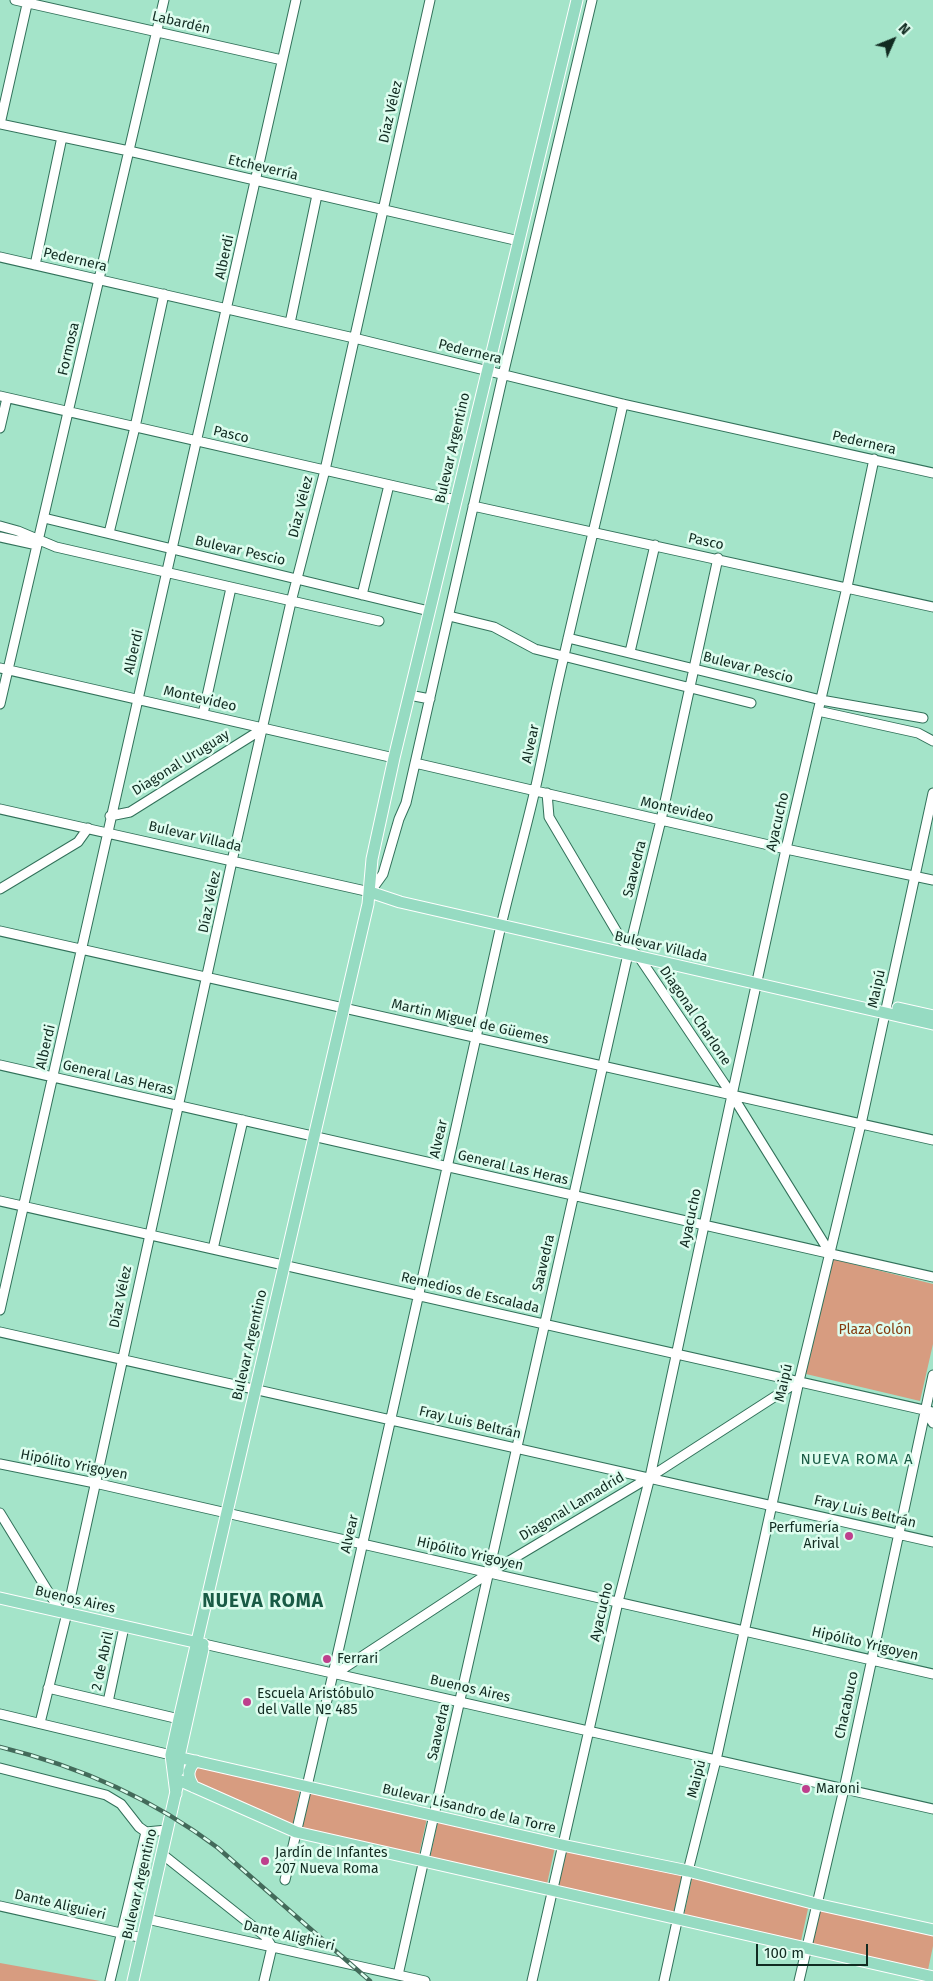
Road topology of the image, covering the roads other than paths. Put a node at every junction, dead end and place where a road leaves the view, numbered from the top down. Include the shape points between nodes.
1 (15, 0) edge
2 (164, 0) edge
3 (296, 0) edge
4 (430, 0) edge
5 (577, 0) edge
6 (592, 0) edge
7 (28, 2) edge
8 (157, 32) junction
9 (282, 60) junction
10 (0, 124) edge
11 (62, 137) junction
12 (129, 151) junction
13 (256, 181) junction
14 (317, 195) junction
15 (383, 210) junction
16 (519, 241) junction
17 (0, 257) edge
18 (35, 265) junction
19 (100, 279) junction
20 (164, 294) junction
21 (228, 309) junction
22 (290, 323) junction
23 (354, 338) junction
24 (487, 370) junction
25 (503, 375) junction
26 (4, 397) edge
27 (623, 404) junction
28 (69, 412) junction
29 (135, 427) junction
30 (0, 428) edge
31 (197, 441) junction
32 (874, 459) junction
33 (325, 470) junction
34 (933, 473) edge
35 (389, 485) junction
36 (456, 500) junction
37 (473, 506) junction
38 (44, 518) junction
39 (0, 526) edge
40 (595, 532) junction
41 (109, 533) junction
42 (0, 537) edge
43 (37, 543) junction
44 (654, 545) junction
45 (172, 550) junction
46 (718, 558) junction
47 (167, 573) junction
48 (297, 579) junction
49 (847, 587) junction
50 (231, 588) junction
51 (362, 595) junction
52 (291, 602) junction
53 (933, 607) edge
54 (430, 611) junction
55 (449, 616) junction
56 (379, 622) dead end
57 (568, 638) junction
58 (630, 652) junction
59 (564, 657) junction
60 (694, 668) junction
61 (4, 669) edge
62 (690, 688) junction
63 (409, 695) junction
64 (137, 698) junction
65 (430, 699) junction
66 (821, 700) junction
67 (751, 703) dead end
68 (0, 704) edge
69 (818, 711) junction
70 (203, 714) junction
71 (923, 718) dead end
72 (264, 728) junction
73 (933, 741) edge
74 (394, 758) junction
75 (415, 763) junction
76 (535, 791) junction
77 (546, 793) junction
78 (933, 793) edge
79 (0, 809) edge
80 (110, 816) junction
81 (381, 817) junction
82 (399, 820) junction
83 (661, 820) junction
84 (88, 828) junction
85 (106, 832) junction
86 (786, 849) junction
87 (232, 861) junction
88 (914, 876) junction
89 (933, 880) edge
90 (0, 889) edge
91 (370, 892) junction
92 (502, 922) junction
93 (0, 931) edge
94 (82, 950) junction
95 (632, 953) junction
96 (208, 977) junction
97 (758, 980) junction
98 (346, 1008) junction
99 (886, 1009) junction
100 (933, 1016) edge
101 (933, 1024) edge
102 (477, 1037) junction
103 (0, 1065) edge
104 (603, 1066) junction
105 (53, 1078) junction
106 (732, 1095) junction
107 (179, 1106) junction
108 (243, 1120) junction
109 (861, 1124) junction
110 (316, 1137) junction
111 (933, 1140) edge
112 (447, 1167) junction
113 (574, 1195) junction
114 (0, 1201) edge
115 (24, 1206) junction
116 (704, 1225) junction
117 (149, 1234) junction
118 (213, 1248) junction
119 (830, 1253) junction
120 (287, 1265) junction
121 (933, 1277) edge
122 (418, 1295) junction
123 (0, 1310) edge
124 (545, 1324) junction
125 (0, 1332) edge
126 (676, 1354) junction
127 (122, 1359) junction
128 (933, 1375) edge
129 (799, 1381) junction
130 (259, 1389) junction
131 (929, 1411) edge
132 (391, 1419) junction
133 (933, 1423) edge
134 (517, 1447) junction
135 (0, 1464) edge
136 (650, 1477) junction
137 (95, 1483) junction
138 (771, 1506) junction
139 (0, 1513) edge
140 (230, 1513) junction
141 (900, 1534) junction
142 (933, 1542) edge
143 (362, 1543) junction
144 (489, 1572) junction
145 (0, 1598) edge
146 (618, 1602) junction
147 (64, 1612) junction
148 (124, 1627) junction
149 (744, 1631) junction
150 (201, 1643) junction
151 (871, 1659) junction
152 (335, 1674) junction
153 (933, 1674) edge
154 (48, 1688) junction
155 (108, 1702) junction
156 (460, 1702) junction
157 (0, 1714) edge
158 (179, 1719) junction
159 (40, 1723) junction
160 (589, 1731) junction
161 (175, 1756) junction
162 (716, 1760) junction
163 (196, 1761) junction
164 (0, 1768) edge
165 (176, 1779) junction
166 (194, 1787) junction
167 (306, 1787) junction
168 (844, 1789) junction
169 (933, 1809) edge
170 (434, 1816) junction
171 (167, 1830) junction
172 (146, 1832) junction
173 (296, 1832) junction
174 (562, 1846) junction
175 (162, 1854) junction
176 (424, 1861) junction
177 (688, 1871) junction
178 (285, 1880) dead end
179 (552, 1891) junction
180 (816, 1904) junction
181 (0, 1906) edge
182 (147, 1918) junction
183 (678, 1918) junction
184 (933, 1930) edge
185 (122, 1933) junction
186 (143, 1938) junction
187 (272, 1947) junction
188 (806, 1949) junction
189 (398, 1975) junction
190 (932, 1976) edge
191 (110, 1981) edge
192 (133, 1981) edge
193 (264, 1981) edge
194 (425, 1981) edge
195 (532, 1981) edge
196 (664, 1981) edge
197 (799, 1981) edge

1 - 7 street, Labardén
2 - 8 street, Formosa
3 - 9 street, Alberdi
4 - 15 street, Díaz Vélez
5 - 16 main road, Bulevar Argentino
6 - 25 street
7 - 8 street, Labardén
7 - 10 street
8 - 9 street, Labardén
8 - 12 street, Formosa
9 - 13 street, Alberdi
10 - 11 street, Etcheverría
11 - 12 street, Etcheverría
11 - 18 street
12 - 13 street, Etcheverría
12 - 19 street, Formosa
13 - 14 street, Etcheverría
13 - 21 street, Alberdi
14 - 15 street, Etcheverría
14 - 22 street
15 - 16 street, Etcheverría
15 - 23 street, Díaz Vélez
16 - 24 main road, Bulevar Argentino
17 - 18 street, Pedernera
18 - 19 street, Pedernera
19 - 20 street, Pedernera
19 - 28 street, Formosa
20 - 21 street, Pedernera
20 - 29 street
21 - 22 street, Pedernera
21 - 31 street, Alberdi
22 - 23 street, Pedernera
23 - 24 street, Pedernera
23 - 33 street, Díaz Vélez
24 - 25 street, Pedernera
24 - 36 main road, Bulevar Argentino
25 - 27 street, Pedernera
25 - 37 street
26 - 28 street, Pasco
26 - 30 street
27 - 32 street, Pedernera
27 - 40 street, Alvear
28 - 29 street, Pasco
28 - 38 street, Formosa
29 - 31 street, Pasco
29 - 41 street
31 - 33 street, Pasco
31 - 45 street, Alberdi
32 - 34 street, Pedernera
32 - 49 street, Ayacucho
33 - 35 street, Pasco
33 - 48 street, Díaz Vélez
35 - 36 street, Pasco
35 - 51 street
36 - 54 main road, Bulevar Argentino
37 - 40 street, Pasco
37 - 55 street
38 - 41 street, Bulevar Pescio
38 - 43 street, Formosa
39 - 43 street via 18,531
40 - 44 street, Pasco
40 - 57 street, Alvear
41 - 45 street, Bulevar Pescio
42 - 43 street
43 - 47 street
43 - 61 street, Formosa
44 - 46 street, Pasco
44 - 58 street
45 - 47 street, Alberdi
45 - 48 street, Bulevar Pescio
46 - 49 street, Pasco
46 - 60 street, Saavedra
47 - 50 street
47 - 64 street, Alberdi
48 - 51 street, Bulevar Pescio
48 - 52 street, Díaz Vélez
49 - 53 street, Pasco
49 - 66 street, Ayacucho
50 - 52 street
50 - 70 street
51 - 54 street, Bulevar Pescio
52 - 56 street
52 - 72 street, Díaz Vélez
54 - 63 main road, Bulevar Argentino
55 - 59 street via 494,627 535,649
55 - 65 street
57 - 58 street, Bulevar Pescio
57 - 59 street, Alvear
58 - 60 street, Bulevar Pescio
59 - 62 street
59 - 76 street, Alvear
60 - 62 street, Saavedra
60 - 66 street, Bulevar Pescio
61 - 64 street, Montevideo
61 - 68 street, Formosa
62 - 67 street
62 - 83 street, Saavedra
63 - 65 street
63 - 74 main road, Bulevar Argentino
64 - 70 street, Montevideo
64 - 80 street, Alberdi
65 - 75 street
66 - 69 street, Ayacucho
66 - 71 street, Bulevar Pescio
69 - 73 street via 918,733
69 - 86 street, Ayacucho
70 - 72 street, Montevideo
72 - 74 street, Montevideo
72 - 80 street, Diagonal Uruguay via 130,812
72 - 87 street, Díaz Vélez
74 - 81 main road, Bulevar Argentino
75 - 76 street, Montevideo
75 - 82 street
76 - 77 street, Montevideo
76 - 92 street, Alvear
77 - 83 street, Montevideo
77 - 95 street, Diagonal Charlone via 550,817
78 - 88 street, Maipú
79 - 84 street, Bulevar Villada
80 - 85 street, Alberdi
81 - 82 street
81 - 91 main road, Bulevar Argentino via 371,867
82 - 91 street via 385,868
83 - 86 street, Montevideo
83 - 95 street, Saavedra
84 - 85 street, Bulevar Villada
84 - 90 street via 78,842
85 - 87 street, Bulevar Villada
85 - 94 street, Alberdi
86 - 88 street, Montevideo
86 - 97 street, Ayacucho
87 - 91 street, Bulevar Villada
87 - 96 street, Díaz Vélez
88 - 89 street, Montevideo
88 - 99 street, Maipú
91 - 92 main road, Bulevar Villada via 384,896 402,895
91 - 98 main road, Bulevar Argentino
92 - 95 main road, Bulevar Villada
92 - 102 street, Alvear
93 - 94 street, Martin Miguel de Güemes
94 - 96 street, Martin Miguel de Güemes
94 - 105 street, Alberdi
95 - 97 main road, Bulevar Villada
95 - 104 street, Saavedra
95 - 106 street, Diagonal Charlone
96 - 98 street, Martin Miguel de Güemes
96 - 107 street, Díaz Vélez
97 - 99 main road, Bulevar Villada
97 - 106 street, Ayacucho
98 - 102 street, Martin Miguel de Güemes
98 - 110 main road, Bulevar Argentino
99 - 100 main road, Bulevar Villada
99 - 101 main road, Bulevar Villada
99 - 109 street, Maipú
102 - 104 street, Martin Miguel de Güemes
102 - 112 street, Alvear
103 - 105 street, General Las Heras
104 - 106 street, Martin Miguel de Güemes
104 - 113 street, Saavedra
105 - 107 street, General Las Heras
105 - 115 street, Alberdi
106 - 109 street, Martin Miguel de Güemes
106 - 116 street, Ayacucho
106 - 119 street, Diagonal Charlone
107 - 108 street, General Las Heras
107 - 117 street, Díaz Vélez
108 - 110 street, General Las Heras
108 - 118 street
109 - 111 street, Martin Miguel de Güemes
109 - 119 street, Maipú
110 - 112 street, General Las Heras
110 - 120 main road, Bulevar Argentino
112 - 113 street, General Las Heras
112 - 122 street, Alvear
113 - 116 street, General Las Heras
113 - 124 street, Saavedra
114 - 115 street, Remedios de Escalada
115 - 117 street, Remedios de Escalada
115 - 123 street, Alberdi
116 - 119 street, General Las Heras
116 - 126 street, Ayacucho
117 - 118 street, Remedios de Escalada
117 - 127 street, Díaz Vélez
118 - 120 street, Remedios de Escalada
119 - 121 street, General Las Heras
119 - 129 street, Maipú
120 - 122 street, Remedios de Escalada
120 - 130 main road, Bulevar Argentino
122 - 124 street, Remedios de Escalada
122 - 132 street, Alvear
124 - 126 street, Remedios de Escalada
124 - 134 street, Saavedra
125 - 127 street, Fray Luis Beltrán
126 - 129 street, Remedios de Escalada
126 - 136 street, Ayacucho
127 - 130 street, Fray Luis Beltrán
127 - 137 street, Díaz Vélez
128 - 131 street, Chacabuco
129 - 131 street, Remedios de Escalada
129 - 136 street, Diagonal Lamadrid
129 - 138 street, Maipú
130 - 132 street, Fray Luis Beltrán
130 - 140 main road, Bulevar Argentino
131 - 133 street
131 - 141 street, Chacabuco
132 - 134 street, Fray Luis Beltrán
132 - 143 street, Alvear
134 - 136 street, Fray Luis Beltrán
134 - 144 street, Saavedra
135 - 137 street, Hipólito Yrigoyen
136 - 138 street, Fray Luis Beltrán
136 - 144 street, Diagonal Lamadrid
136 - 146 street, Ayacucho
137 - 140 street, Hipólito Yrigoyen
137 - 147 street, Díaz Vélez
138 - 141 street, Fray Luis Beltrán
138 - 149 street, Maipú
139 - 147 street
140 - 143 street, Hipólito Yrigoyen
140 - 150 main road, Bulevar Argentino
141 - 142 street, Fray Luis Beltrán
141 - 151 street, Chacabuco
143 - 144 street, Hipólito Yrigoyen
143 - 152 street, Alvear
144 - 146 street, Hipólito Yrigoyen
144 - 152 street, Diagonal Lamadrid
144 - 156 street, Saavedra
145 - 147 main road, Buenos Aires
146 - 149 street, Hipólito Yrigoyen
146 - 160 street, Ayacucho
147 - 148 main road, Buenos Aires
147 - 154 street, Díaz Vélez
148 - 150 main road, Buenos Aires
148 - 155 street, 2 de Abril
149 - 151 street, Hipólito Yrigoyen
149 - 162 street, Maipú
150 - 152 street, Buenos Aires
150 - 158 main road, Bulevar Argentino
150 - 161 main road, Bulevar Argentino
151 - 153 street, Hipólito Yrigoyen
151 - 168 street, Chacabuco
152 - 156 street, Buenos Aires
152 - 167 street, Alvear
154 - 155 street
154 - 159 street, Díaz Vélez
155 - 158 street
156 - 160 street, Buenos Aires
156 - 170 street, Saavedra
157 - 159 street, Bulevar Lisandro de la Torre
158 - 161 main road, Bulevar Argentino
159 - 161 street, Bulevar Lisandro de la Torre
160 - 162 street, Buenos Aires
160 - 174 street, Ayacucho
161 - 163 main road, Bulevar Lisandro de la Torre
161 - 165 main road, Bulevar Argentino
162 - 168 street, Buenos Aires
162 - 177 street, Maipú
163 - 166 main road via 188,1771
163 - 167 main road, Bulevar Lisandro de la Torre
164 - 172 street via 106,1795 121,1804
165 - 166 main road
165 - 171 main road, Bulevar Argentino via 176,1794
166 - 173 main road
167 - 170 main road, Bulevar Lisandro de la Torre
167 - 173 street, Alvear
168 - 169 street, Buenos Aires
168 - 180 street, Chacabuco
170 - 174 main road, Bulevar Lisandro de la Torre
170 - 176 street, Saavedra
171 - 172 street
171 - 175 main road, Bulevar Argentino
172 - 185 street
173 - 176 main road
173 - 178 street, Alvear
174 - 177 main road, Bulevar Lisandro de la Torre
174 - 179 street, Ayacucho
175 - 182 main road, Bulevar Argentino
175 - 187 street via 265,1936
176 - 179 main road
176 - 189 street, Saavedra
177 - 180 main road, Bulevar Lisandro de la Torre
177 - 183 street, Maipú
179 - 183 main road
179 - 195 street, Ayacucho
180 - 184 main road, Bulevar Lisandro de la Torre
180 - 188 street, Chacabuco
181 - 185 street, Dante Aliguieri
182 - 186 main road, Bulevar Argentino
182 - 187 street, Dante Alighieri
183 - 188 main road
183 - 196 street, Maipú
185 - 186 street, Dante Aliguieri
185 - 191 street
186 - 192 main road, Bulevar Argentino
187 - 189 street, Dante Alighieri
187 - 193 street
188 - 190 main road
188 - 197 street, Chacabuco
189 - 194 street, Dante Alighieri

